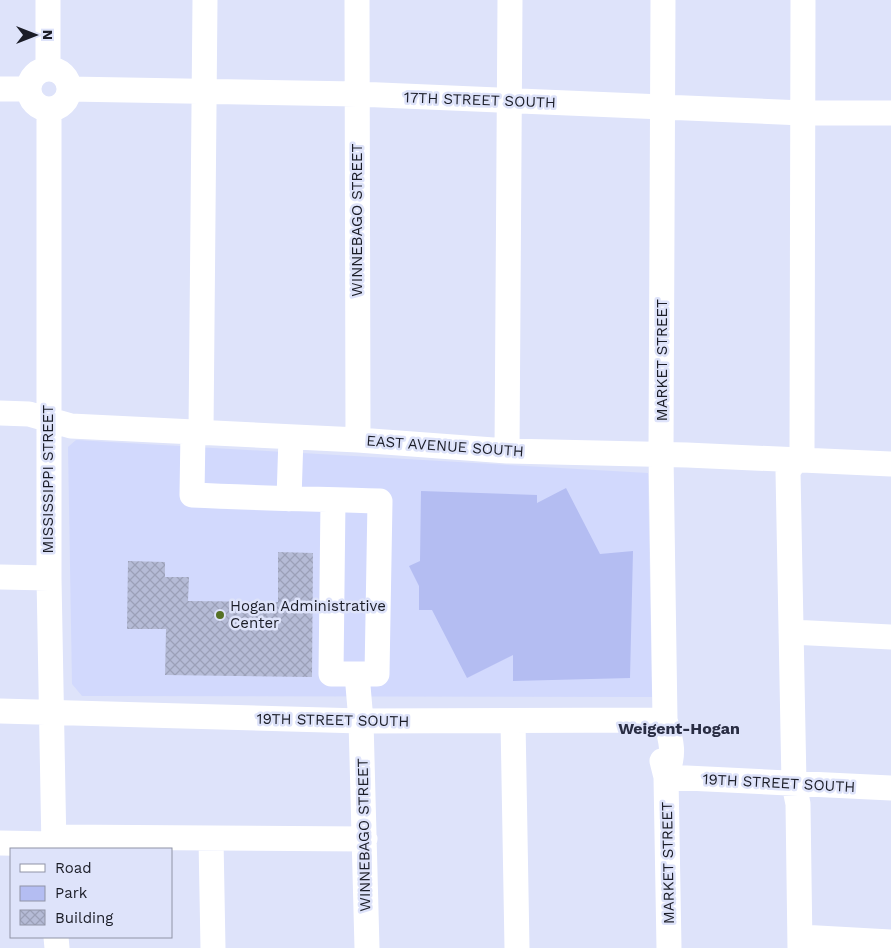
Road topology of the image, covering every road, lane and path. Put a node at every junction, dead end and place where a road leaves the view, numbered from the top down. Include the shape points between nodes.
1 (48, 0) edge
2 (204, 0) edge
3 (357, 0) edge
4 (510, 0) edge
5 (663, 0) edge
6 (803, 0) edge
7 (48, 69) junction
8 (0, 89) edge
9 (29, 89) junction
10 (69, 89) junction
11 (205, 90) junction
12 (357, 94) junction
13 (510, 101) junction
14 (662, 107) junction
15 (49, 108) junction
16 (803, 113) junction
17 (891, 113) edge
18 (0, 412) edge
19 (48, 419) junction
20 (197, 431) junction
21 (291, 437) junction
22 (358, 440) junction
23 (507, 451) junction
24 (661, 454) junction
25 (794, 460) junction
26 (891, 464) edge
27 (289, 499) junction
28 (333, 500) junction
29 (0, 577) edge
30 (49, 578) junction
31 (791, 632) junction
32 (891, 637) edge
33 (357, 674) junction
34 (0, 711) edge
35 (52, 713) junction
36 (665, 720) junction
37 (361, 721) junction
38 (513, 721) junction
39 (666, 777) junction
40 (794, 784) junction
41 (891, 788) edge
42 (211, 839) junction
43 (365, 839) junction
44 (0, 843) edge
45 (54, 843) edge
46 (800, 942) edge
47 (891, 942) edge
48 (213, 948) edge
49 (367, 948) edge
50 (517, 948) edge
51 (669, 948) edge

1 - 7 street
2 - 11 street
3 - 12 street, WINNEBAGO STREET
4 - 13 street
5 - 14 street, MARKET STREET
6 - 16 street
7 - 9 street via 32,78
7 - 10 street via 60,72
8 - 9 street
9 - 15 street via 33,100
10 - 11 street, 17TH STREET SOUTH
10 - 15 street via 62,103
11 - 12 street, 17TH STREET SOUTH
11 - 20 street
12 - 13 street, 17TH STREET SOUTH
12 - 22 street, WINNEBAGO STREET
13 - 14 street, 17TH STREET SOUTH
13 - 23 street
14 - 16 street, 17TH STREET SOUTH
14 - 24 street, MARKET STREET
15 - 19 street, MISSISSIPPI STREET
16 - 17 street, 17TH STREET SOUTH
16 - 25 street via 802,451
18 - 19 street, EAST AVENUE SOUTH
19 - 20 street, EAST AVENUE SOUTH via 71,426
19 - 30 street, MISSISSIPPI STREET
20 - 21 street, EAST AVENUE SOUTH
20 - 27 street via 192,495
21 - 22 street, EAST AVENUE SOUTH
21 - 27 street
22 - 23 street, EAST AVENUE SOUTH
23 - 24 street, EAST AVENUE SOUTH
24 - 25 street, EAST AVENUE SOUTH
24 - 36 street, MARKET STREET
25 - 26 street, EAST AVENUE SOUTH
25 - 31 street via 788,471
27 - 28 street
28 - 33 street via 331,674
28 - 33 street via 380,501 377,674
29 - 30 street
30 - 35 street, MISSISSIPPI STREET
31 - 32 street
31 - 40 street
33 - 37 street, WINNEBAGO STREET
34 - 35 street, 19TH STREET SOUTH
35 - 37 street, 19TH STREET SOUTH
35 - 45 street, MISSISSIPPI STREET
36 - 38 street, 19TH STREET SOUTH
36 - 39 street, MARKET STREET via 672,741 672,761
37 - 38 street, 19TH STREET SOUTH
37 - 43 street, WINNEBAGO STREET
38 - 50 street
39 - 40 street, 19TH STREET SOUTH
39 - 51 street, MARKET STREET
40 - 41 street, 19TH STREET SOUTH
40 - 46 street via 798,804
42 - 43 street
42 - 45 street
42 - 48 street
43 - 49 street, WINNEBAGO STREET
44 - 45 street
46 - 47 street

